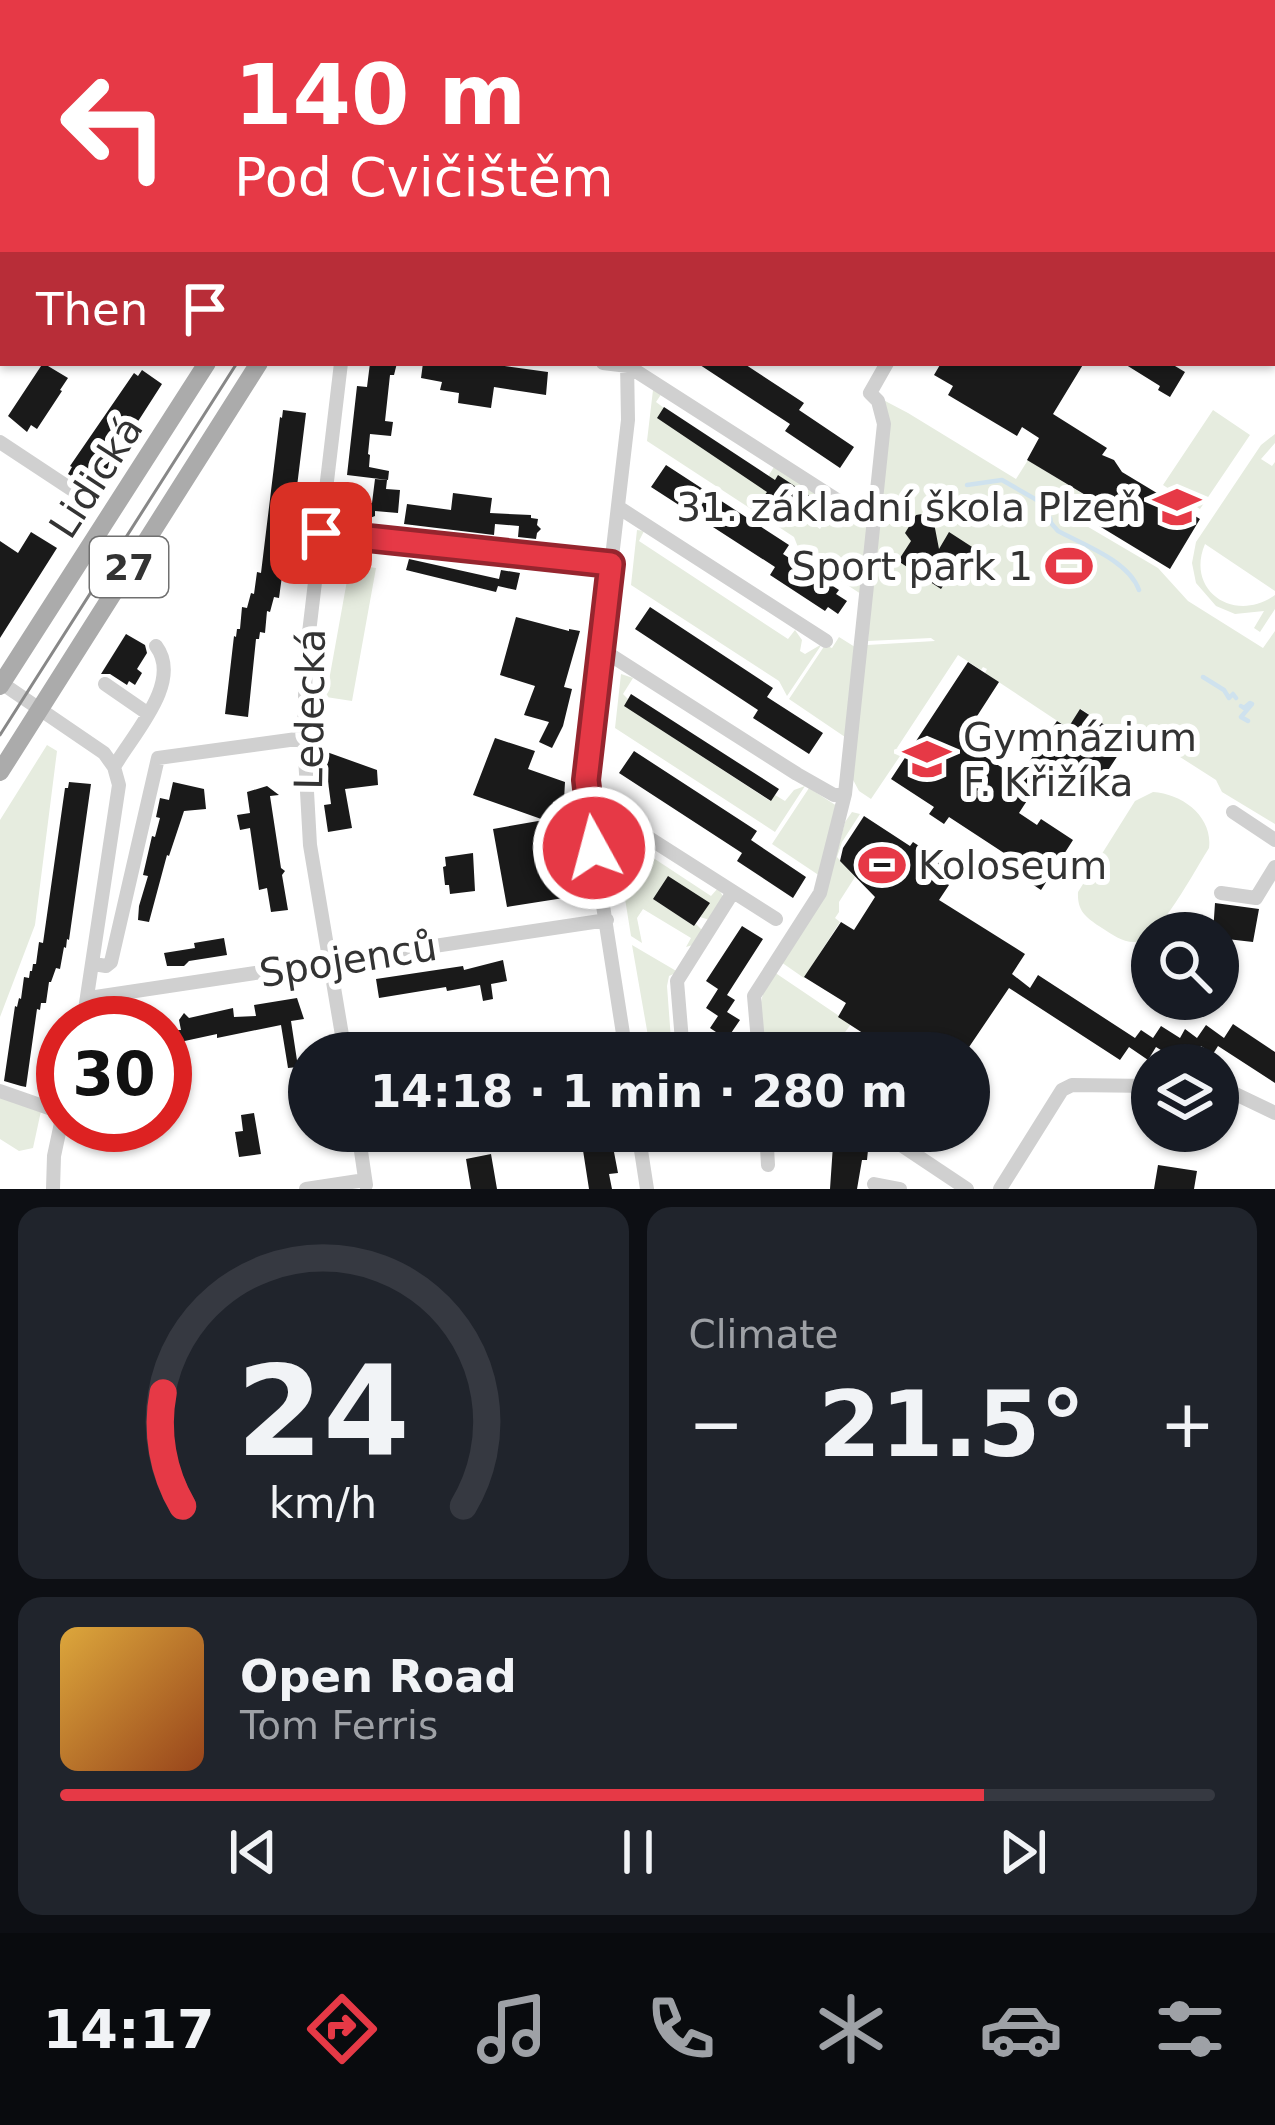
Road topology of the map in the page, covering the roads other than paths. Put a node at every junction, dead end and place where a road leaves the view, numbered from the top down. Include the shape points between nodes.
1 (206, 366) edge
2 (257, 366) edge
3 (341, 366) edge
4 (628, 366) edge
5 (630, 366) edge
6 (886, 366) edge
7 (0, 442) edge
8 (71, 489) dead end
9 (618, 507) junction
10 (874, 524) junction
11 (321, 533) junction
12 (611, 564) junction
13 (826, 641) dead end
14 (156, 646) dead end
15 (601, 650) junction
16 (1, 684) edge
17 (105, 684) dead end
18 (41, 709) junction
19 (147, 713) junction
20 (304, 738) junction
21 (114, 766) junction
22 (0, 772) edge
23 (845, 794) junction
24 (587, 803) junction
25 (1233, 812) dead end
26 (1275, 840) edge
27 (1275, 867) edge
28 (733, 892) junction
29 (1221, 893) dead end
30 (776, 919) dead end
31 (607, 920) junction
32 (94, 964) junction
33 (332, 964) junction
34 (89, 996) edge
35 (103, 996) edge
36 (342, 1032) edge
37 (623, 1032) edge
38 (681, 1032) edge
39 (757, 1032) edge
40 (1131, 1086) edge
41 (0, 1091) edge
42 (1239, 1096) edge
43 (36, 1104) edge
44 (1275, 1113) edge
45 (55, 1152) edge
46 (361, 1152) edge
47 (641, 1152) edge
48 (767, 1152) edge
49 (912, 1152) edge
50 (768, 1165) dead end
51 (366, 1184) edge
52 (874, 1184) dead end
53 (53, 1189) edge
54 (306, 1189) edge
55 (647, 1189) edge
56 (900, 1189) edge
57 (967, 1189) edge
58 (1000, 1189) edge

1 - 16 main road, Lidická / 27
2 - 18 main road, Lidická / 27
3 - 11 street, Ledecká
4 - 9 street
5 - 10 street
6 - 10 street via 870,392 884,424
7 - 8 street
9 - 12 street
9 - 13 street
10 - 23 street
11 - 12 street
11 - 20 street, Ledecká
12 - 15 street
14 - 19 street via 164,656 163,688
15 - 23 street via 781,764
15 - 24 street
16 - 18 street
17 - 19 street
18 - 21 street
18 - 22 main road, Lidická / 27
19 - 21 street
20 - 32 street via 158,758 110,962
20 - 33 street, Ledecká via 310,845
21 - 32 street via 119,803
23 - 39 street via 820,893 754,996
24 - 28 street
24 - 31 street
25 - 26 street
27 - 29 street via 1256,898
28 - 30 street
28 - 38 street via 677,981
31 - 33 street, Spojenců
31 - 37 street
32 - 34 street
33 - 35 street, Spojenců
33 - 36 street, Ledecká
40 - 58 street via 1062,1090
41 - 43 street
42 - 44 street
45 - 53 street
46 - 51 street
47 - 55 street
48 - 50 street
49 - 57 street
51 - 54 street
52 - 56 street

